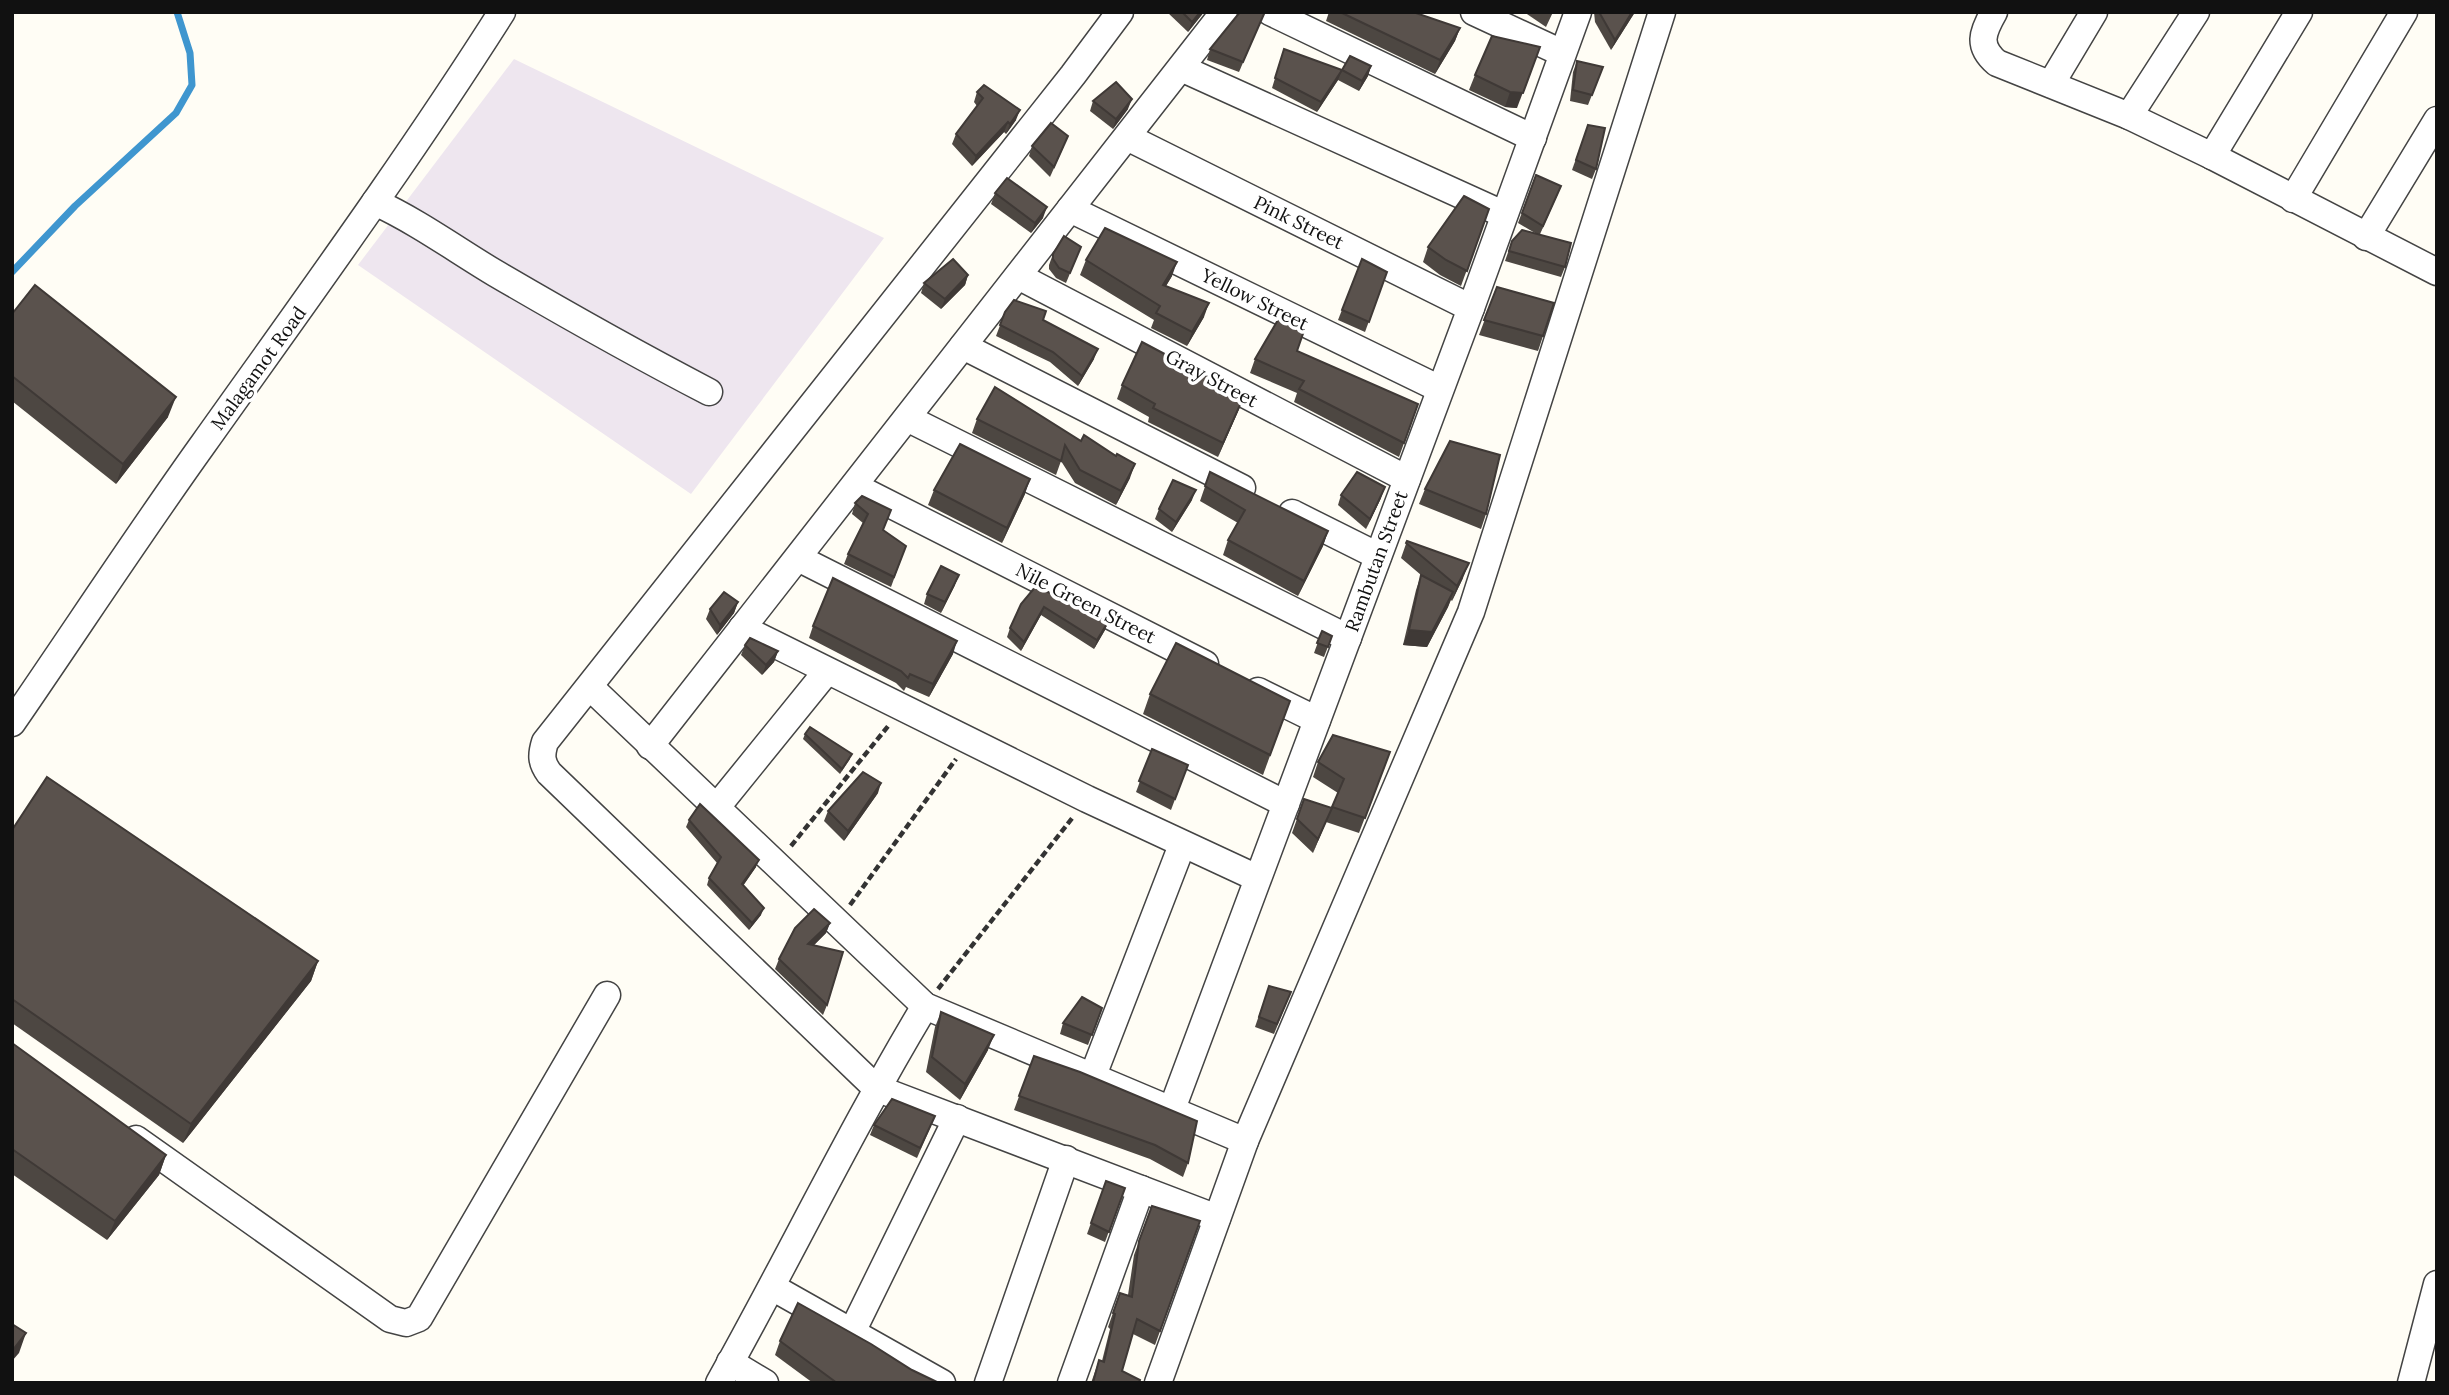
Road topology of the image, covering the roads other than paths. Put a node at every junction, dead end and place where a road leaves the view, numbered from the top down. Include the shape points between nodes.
1 (502, 12) edge
2 (1120, 12) edge
3 (1224, 12) edge
4 (1270, 12) edge
5 (1474, 12) edge
6 (1578, 12) edge
7 (1662, 12) edge
8 (1994, 12) edge
9 (2094, 12) edge
10 (2196, 12) edge
11 (2299, 12) edge
12 (2404, 12) edge
13 (1562, 52) junction
14 (1181, 68) junction
15 (2051, 84) junction
16 (2129, 116) junction
17 (2437, 120) edge
18 (1127, 137) junction
19 (1533, 138) junction
20 (2212, 156) junction
21 (2293, 198) junction
22 (375, 202) junction
23 (1070, 209) junction
24 (1503, 214) junction
25 (2366, 237) junction
26 (2437, 272) edge
27 (1018, 276) junction
28 (1471, 308) junction
29 (963, 346) junction
30 (1440, 389) junction
31 (709, 392) dead end
32 (907, 418) junction
33 (1407, 479) junction
34 (854, 486) junction
35 (1378, 556) junction
36 (798, 558) junction
37 (743, 628) junction
38 (1348, 638) junction
39 (828, 671) junction
40 (590, 687) junction
41 (1317, 720) junction
42 (12, 723) edge
43 (650, 746) junction
44 (1286, 804) junction
45 (716, 808) junction
46 (1182, 845) junction
47 (1257, 878) junction
48 (607, 995) dead end
49 (925, 1006) junction
50 (1092, 1078) junction
51 (876, 1088) junction
52 (1172, 1109) junction
53 (957, 1118) junction
54 (112, 1122) edge
55 (1245, 1141) junction
56 (1066, 1159) junction
57 (1141, 1189) junction
58 (1217, 1218) junction
59 (2437, 1283) edge
60 (772, 1287) junction
61 (852, 1332) junction
62 (725, 1373) edge
63 (765, 1383) edge
64 (942, 1383) edge
65 (988, 1383) edge
66 (1070, 1383) edge
67 (1158, 1383) edge
68 (2412, 1383) edge

1 - 22 street, Malagamot Road
2 - 40 street
3 - 14 street
4 - 19 street
5 - 13 street
6 - 13 street, Rambutan Street
7 - 55 street via 1471,611
8 - 15 street via 1984,33 1987,55
9 - 15 street
10 - 16 street
11 - 20 street
12 - 21 street
13 - 19 street, Rambutan Street
14 - 18 street
14 - 24 street
15 - 16 street
16 - 20 street
17 - 25 street
18 - 23 street
18 - 28 street, Pink Street
19 - 24 street, Rambutan Street
20 - 21 street
21 - 25 street
22 - 31 street via 609,340
22 - 42 street, Malagamot Road
23 - 27 street
23 - 30 street, Yellow Street
24 - 28 street, Rambutan Street
25 - 26 street
27 - 29 street
27 - 33 street, Gray Street
28 - 30 street, Rambutan Street
29 - 32 street
29 - 35 street
30 - 33 street, Rambutan Street
32 - 34 street
32 - 38 street
33 - 35 street, Rambutan Street
34 - 36 street
34 - 41 street, Nile Green Street
35 - 38 street, Rambutan Street
36 - 37 street
36 - 44 street
37 - 39 street
37 - 43 street
38 - 41 street, Rambutan Street
39 - 45 street
39 - 46 street
40 - 43 street
40 - 51 street via 545,742 544,766
41 - 44 street, Rambutan Street
43 - 45 street
44 - 47 street, Rambutan Street
45 - 49 street
46 - 47 street
46 - 50 street
47 - 52 street, Rambutan Street
48 - 54 street via 419,1318 407,1323 390,1319
49 - 50 street
49 - 51 street
50 - 52 street
51 - 53 street
51 - 60 street
52 - 55 street
53 - 56 street
53 - 61 street
55 - 58 street
56 - 57 street
56 - 65 street
57 - 58 street
57 - 66 street
58 - 67 street
59 - 68 street
60 - 61 street
60 - 62 street
61 - 64 street
62 - 63 street

